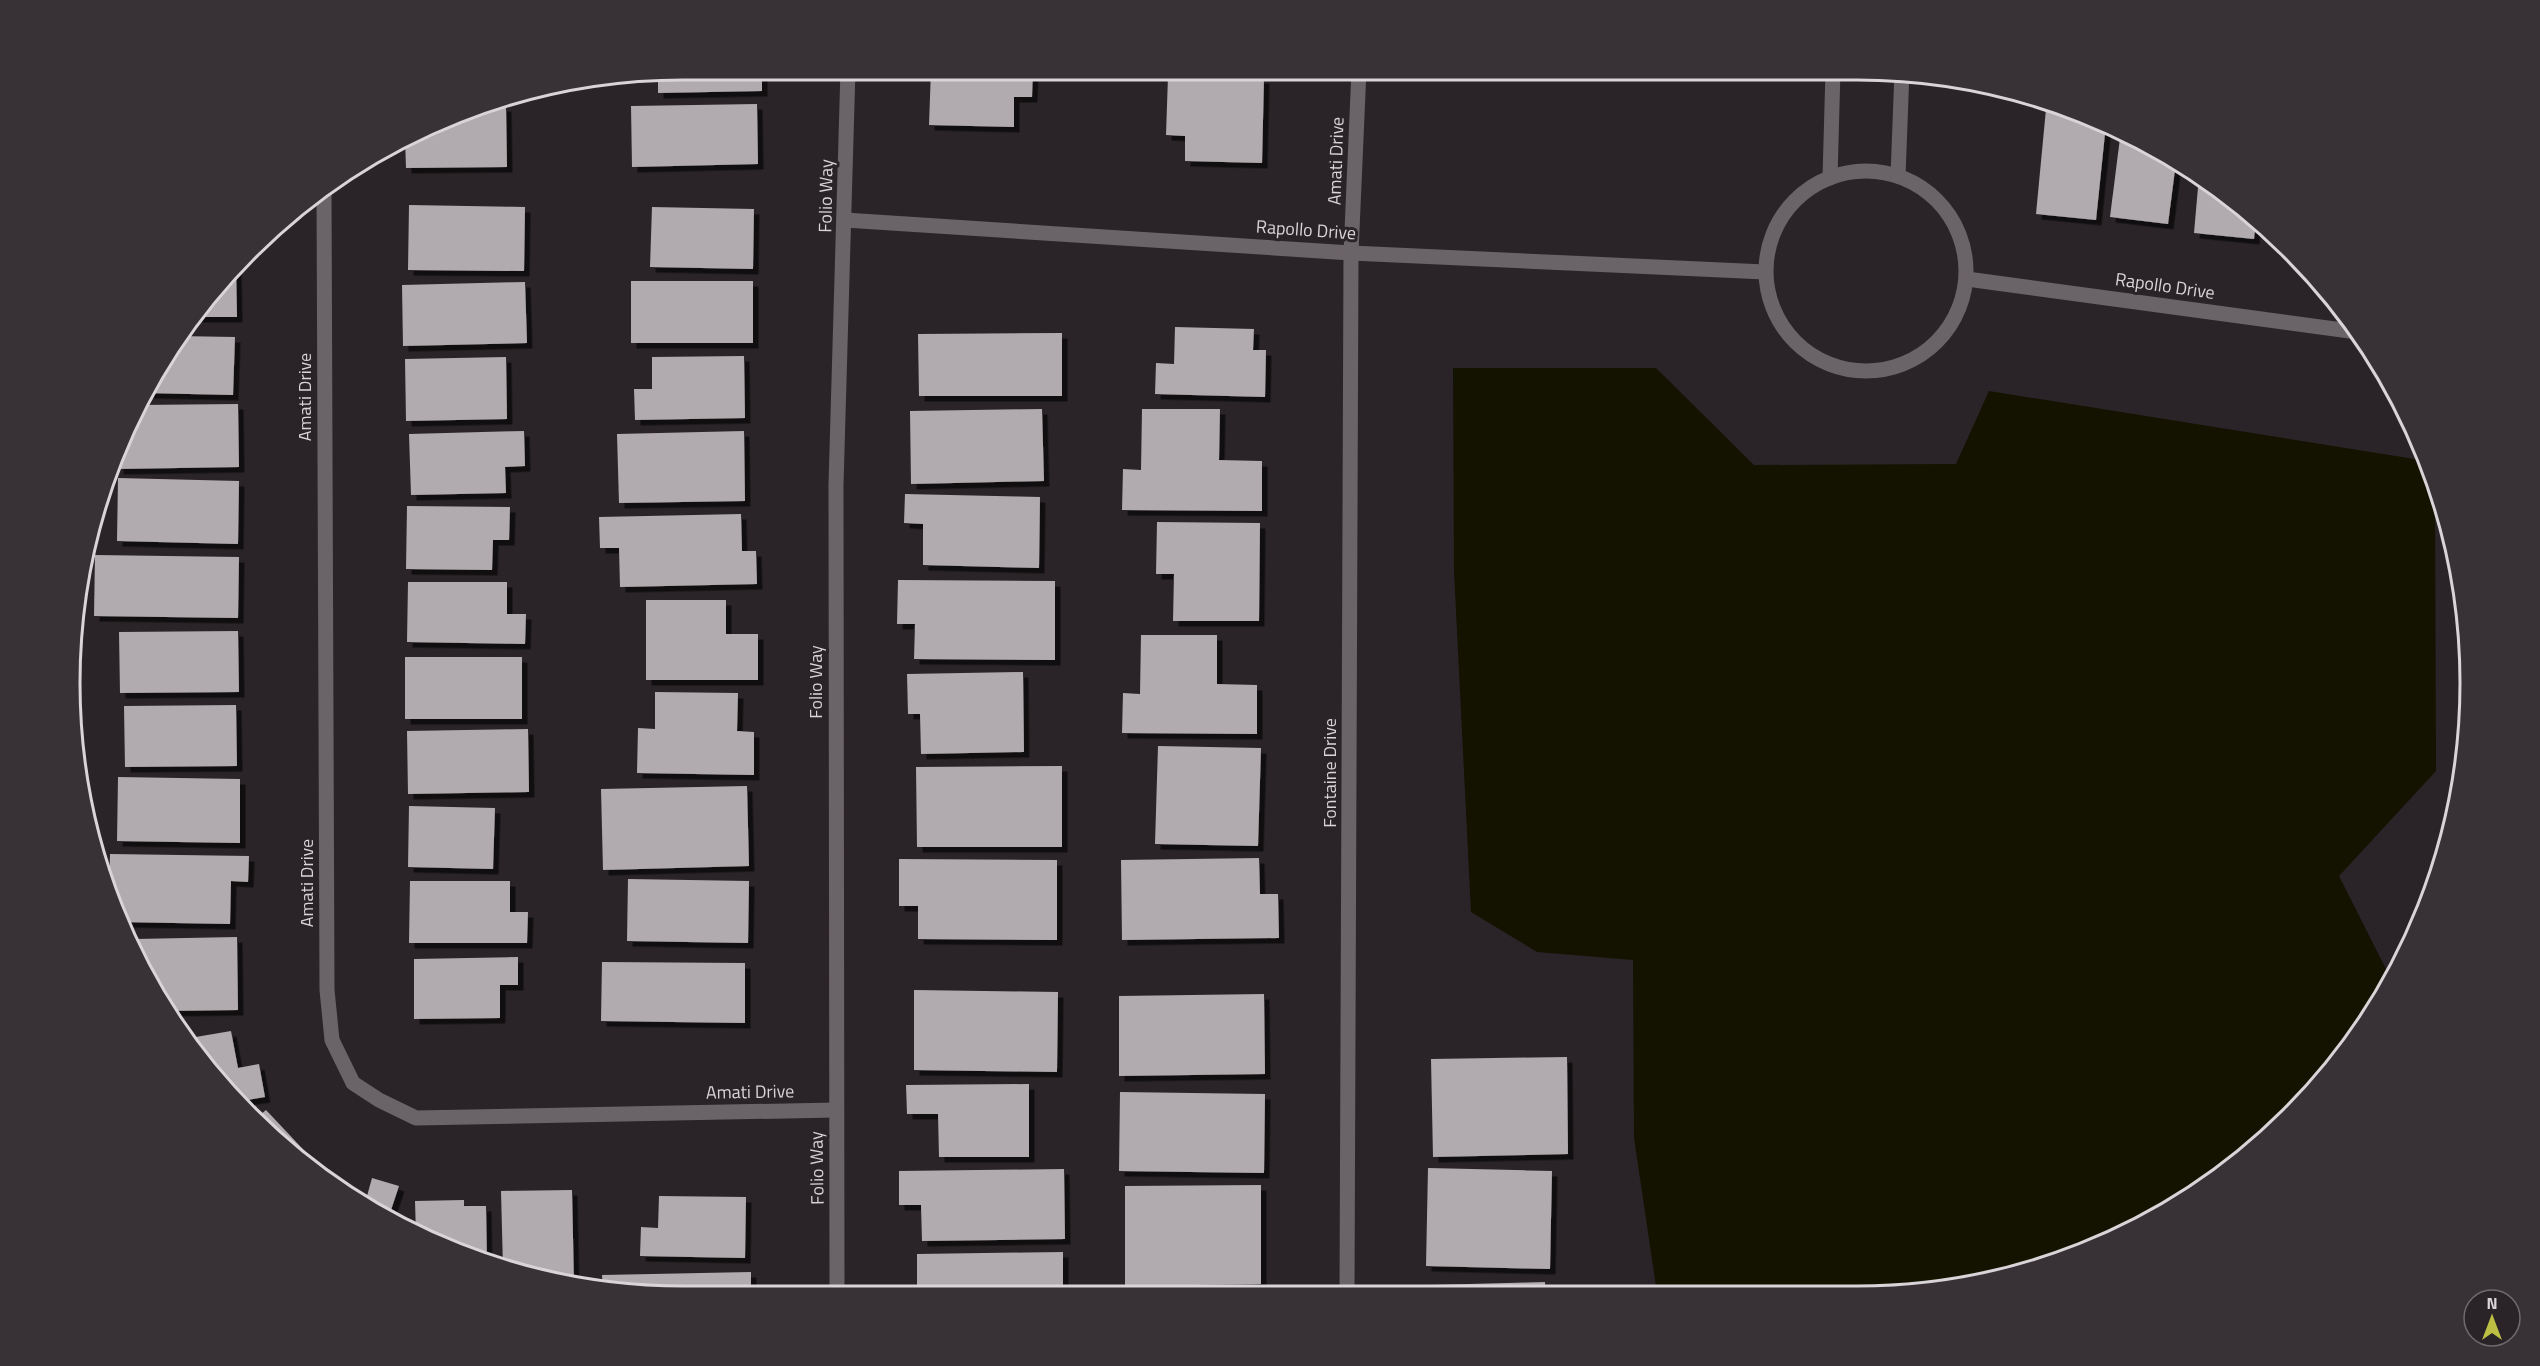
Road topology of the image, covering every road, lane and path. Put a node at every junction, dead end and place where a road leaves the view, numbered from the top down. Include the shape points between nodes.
1 (848, 80) edge
2 (1359, 80) edge
3 (1833, 80) edge
4 (1902, 82) edge
5 (1898, 176) junction
6 (1830, 178) junction
7 (324, 198) edge
8 (845, 220) junction
9 (1351, 253) junction
10 (1765, 272) junction
11 (1967, 279) junction
12 (2346, 331) edge
13 (836, 1110) junction
14 (837, 1286) edge
15 (1347, 1286) edge

1 - 8 street, Folio Way
2 - 9 street, Amati Drive
3 - 6 street
4 - 5 street
5 - 6 street via 1864,171
5 - 11 street via 1936,199 1961,235
6 - 10 street via 1796,199 1773,233
7 - 13 street, Amati Drive via 327,990 332,1040 353,1083 416,1118
8 - 9 street, Rapollo Drive
8 - 13 street, Folio Way via 836,485
9 - 10 street, Rapollo Drive
9 - 15 street, Fontaine Drive
10 - 11 street via 1775,315 1802,350 1841,369 1885,370 1925,354 1954,321
11 - 12 street, Rapollo Drive
13 - 14 street, Folio Way

